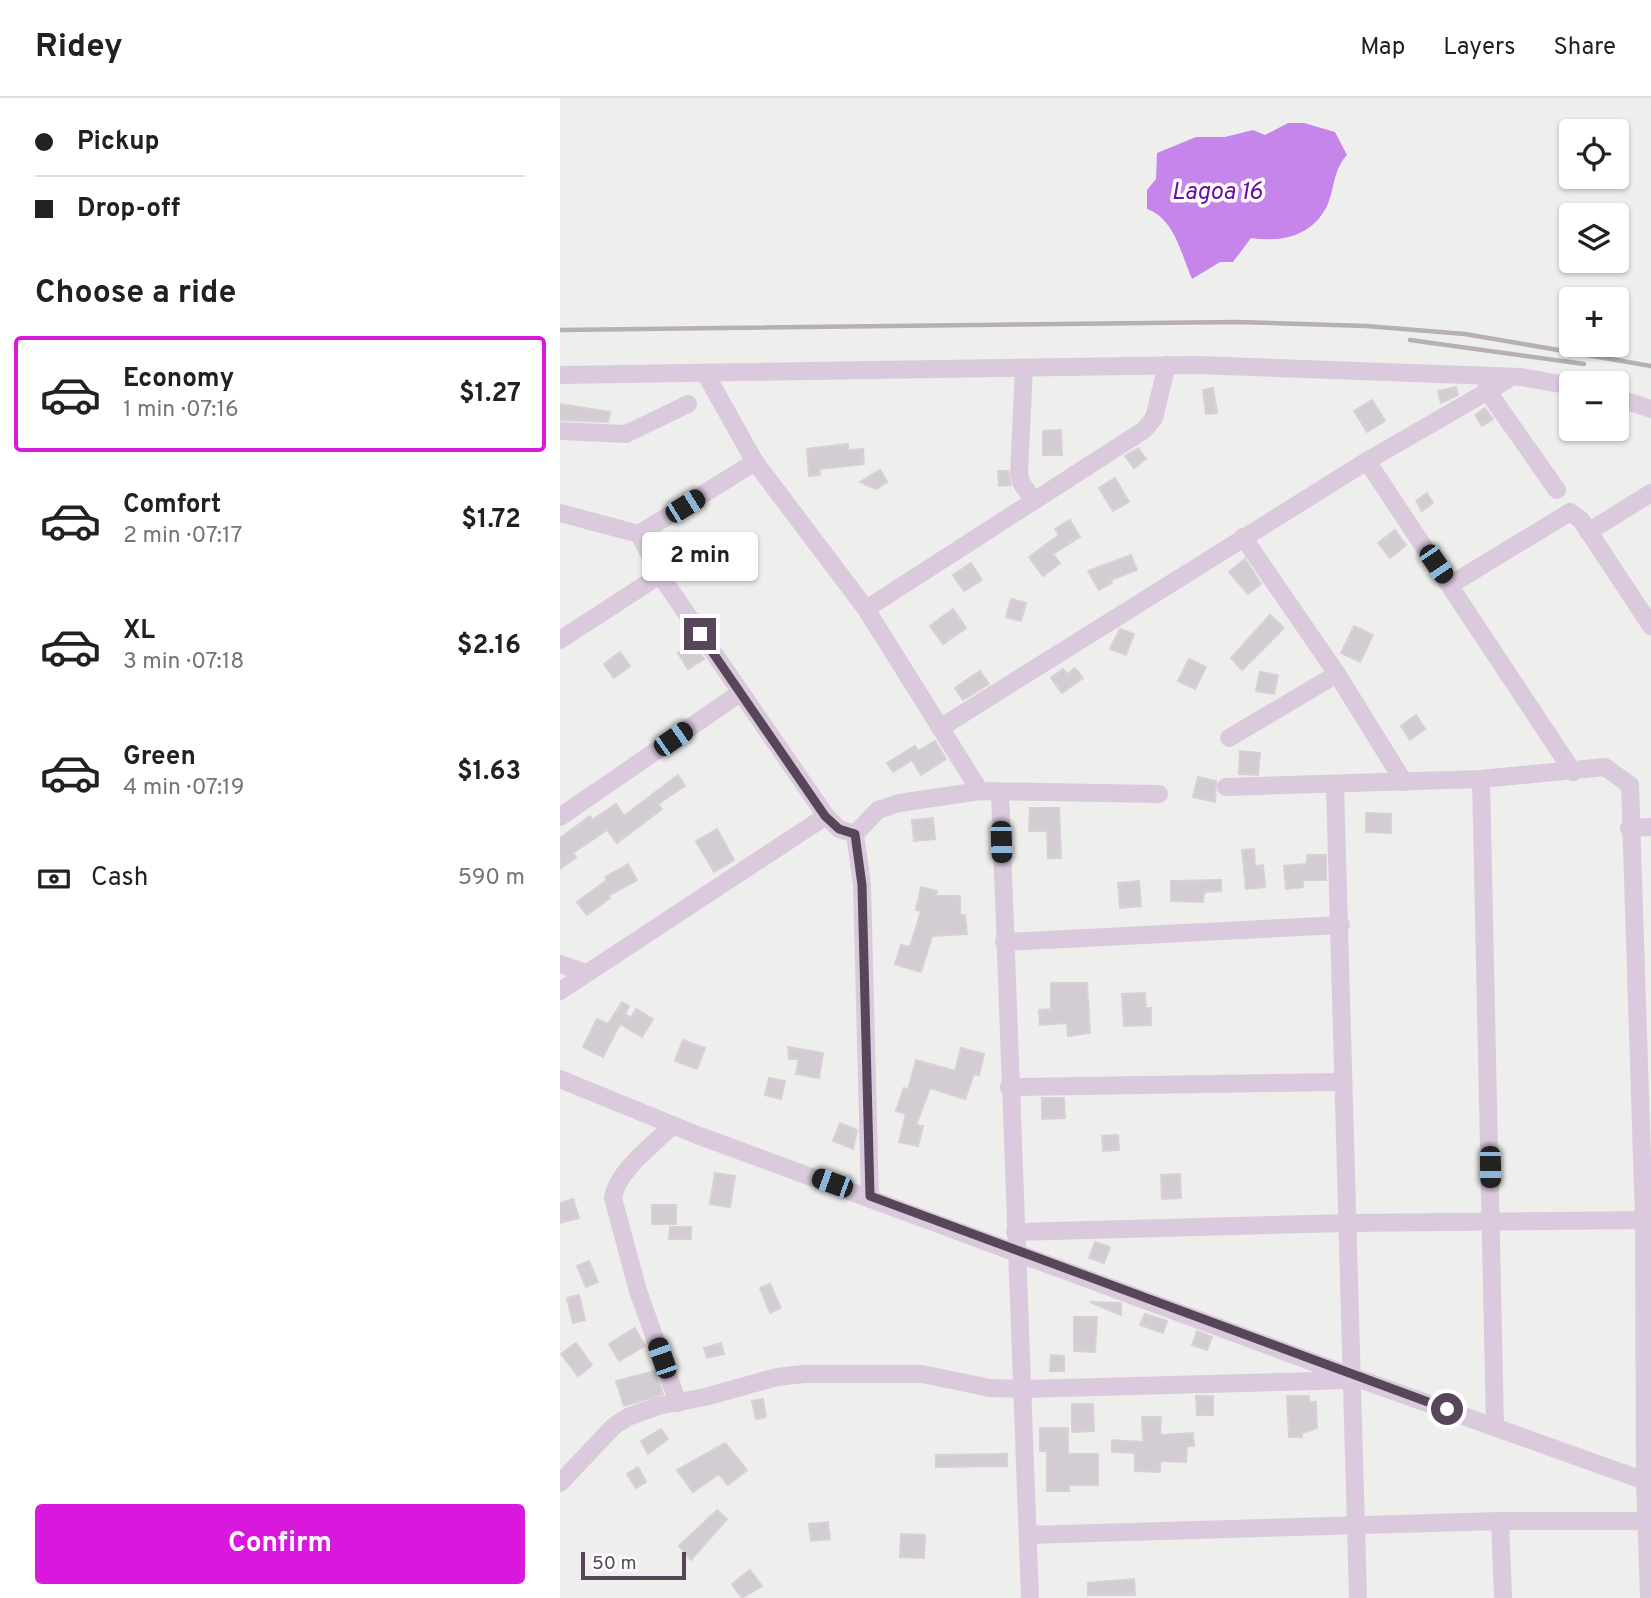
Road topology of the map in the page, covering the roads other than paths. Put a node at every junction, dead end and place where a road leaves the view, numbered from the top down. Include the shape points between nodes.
1 (1167, 365) junction
2 (1024, 368) junction
3 (705, 373) junction
4 (560, 375) edge
5 (1510, 378) junction
6 (1559, 384) edge
7 (1486, 389) junction
8 (1629, 402) edge
9 (688, 404) dead end
10 (1651, 409) edge
11 (560, 431) edge
12 (1367, 460) junction
13 (755, 462) junction
14 (1557, 490) dead end
15 (1651, 493) edge
16 (1034, 501) junction
17 (560, 513) edge
18 (1588, 532) junction
19 (639, 534) junction
20 (1243, 537) junction
21 (660, 575) junction
22 (1450, 585) junction
23 (866, 609) junction
24 (1651, 625) edge
25 (560, 640) edge
26 (1337, 674) junction
27 (740, 693) junction
28 (940, 728) junction
29 (1229, 738) dead end
30 (1573, 772) junction
31 (1481, 779) junction
32 (1404, 782) junction
33 (1335, 785) junction
34 (1226, 787) dead end
35 (980, 791) junction
36 (1000, 792) junction
37 (1159, 793) dead end
38 (825, 816) junction
39 (560, 817) edge
40 (1651, 827) edge
41 (1629, 828) junction
42 (855, 834) junction
43 (1341, 925) junction
44 (1004, 942) junction
45 (560, 964) edge
46 (586, 973) junction
47 (1643, 979) edge
48 (562, 985) edge
49 (560, 1079) edge
50 (1342, 1082) junction
51 (1009, 1087) junction
52 (672, 1126) junction
53 (868, 1171) junction
54 (848, 1189) junction
55 (870, 1196) junction
56 (1647, 1220) edge
57 (1491, 1222) junction
58 (1346, 1223) junction
59 (1015, 1232) junction
60 (1016, 1252) junction
61 (1351, 1378) junction
62 (1024, 1389) junction
63 (678, 1403) junction
64 (1495, 1426) junction
65 (1648, 1482) edge
66 (560, 1483) edge
67 (1500, 1521) junction
68 (1647, 1521) junction
69 (1357, 1526) junction
70 (1028, 1535) junction
71 (1030, 1598) edge
72 (1358, 1598) edge
73 (1503, 1598) edge
74 (1649, 1598) edge

1 - 2 street
1 - 5 street
1 - 16 street via 1154,418 1144,430
2 - 3 street
2 - 16 street via 1019,474
3 - 4 street
3 - 13 street
5 - 6 street
5 - 7 street
7 - 12 street
7 - 14 street
8 - 10 street
9 - 11 street via 626,434
12 - 20 street
12 - 22 street
13 - 19 street
13 - 23 street
15 - 18 street
16 - 23 street
17 - 19 street
18 - 22 street via 1570,512 1560,515
18 - 24 street
19 - 21 street
20 - 26 street
20 - 28 street
21 - 25 street
21 - 27 street
22 - 30 street
23 - 28 street
26 - 29 street
26 - 32 street
27 - 38 street
27 - 39 street
28 - 35 street
30 - 31 street
30 - 41 street via 1605,767 1630,785
31 - 32 street
31 - 57 street
32 - 33 street
33 - 34 street
33 - 43 street
35 - 36 street
35 - 42 street via 878,810
36 - 37 street
36 - 44 street
38 - 42 street via 839,829
38 - 46 street
40 - 41 street
41 - 47 street
42 - 53 street via 862,885
43 - 44 street
43 - 50 street
44 - 51 street
45 - 46 street
46 - 48 street
47 - 56 street
49 - 52 street
50 - 51 street
50 - 58 street
51 - 59 street
52 - 54 street
52 - 63 street via 623,1177 613,1198 638,1291
53 - 54 street
53 - 55 street
54 - 55 street
55 - 60 street
56 - 57 street
56 - 65 street
57 - 58 street
57 - 64 street
58 - 59 street
58 - 61 street
59 - 60 street
60 - 61 street
60 - 62 street
61 - 62 street
61 - 64 street
61 - 69 street
62 - 63 street via 990,1388 922,1374 804,1374
62 - 70 street
63 - 66 street via 658,1406 614,1426
64 - 65 street
65 - 68 street
67 - 68 street
67 - 69 street
67 - 73 street
68 - 74 street
69 - 70 street
69 - 72 street
70 - 71 street

